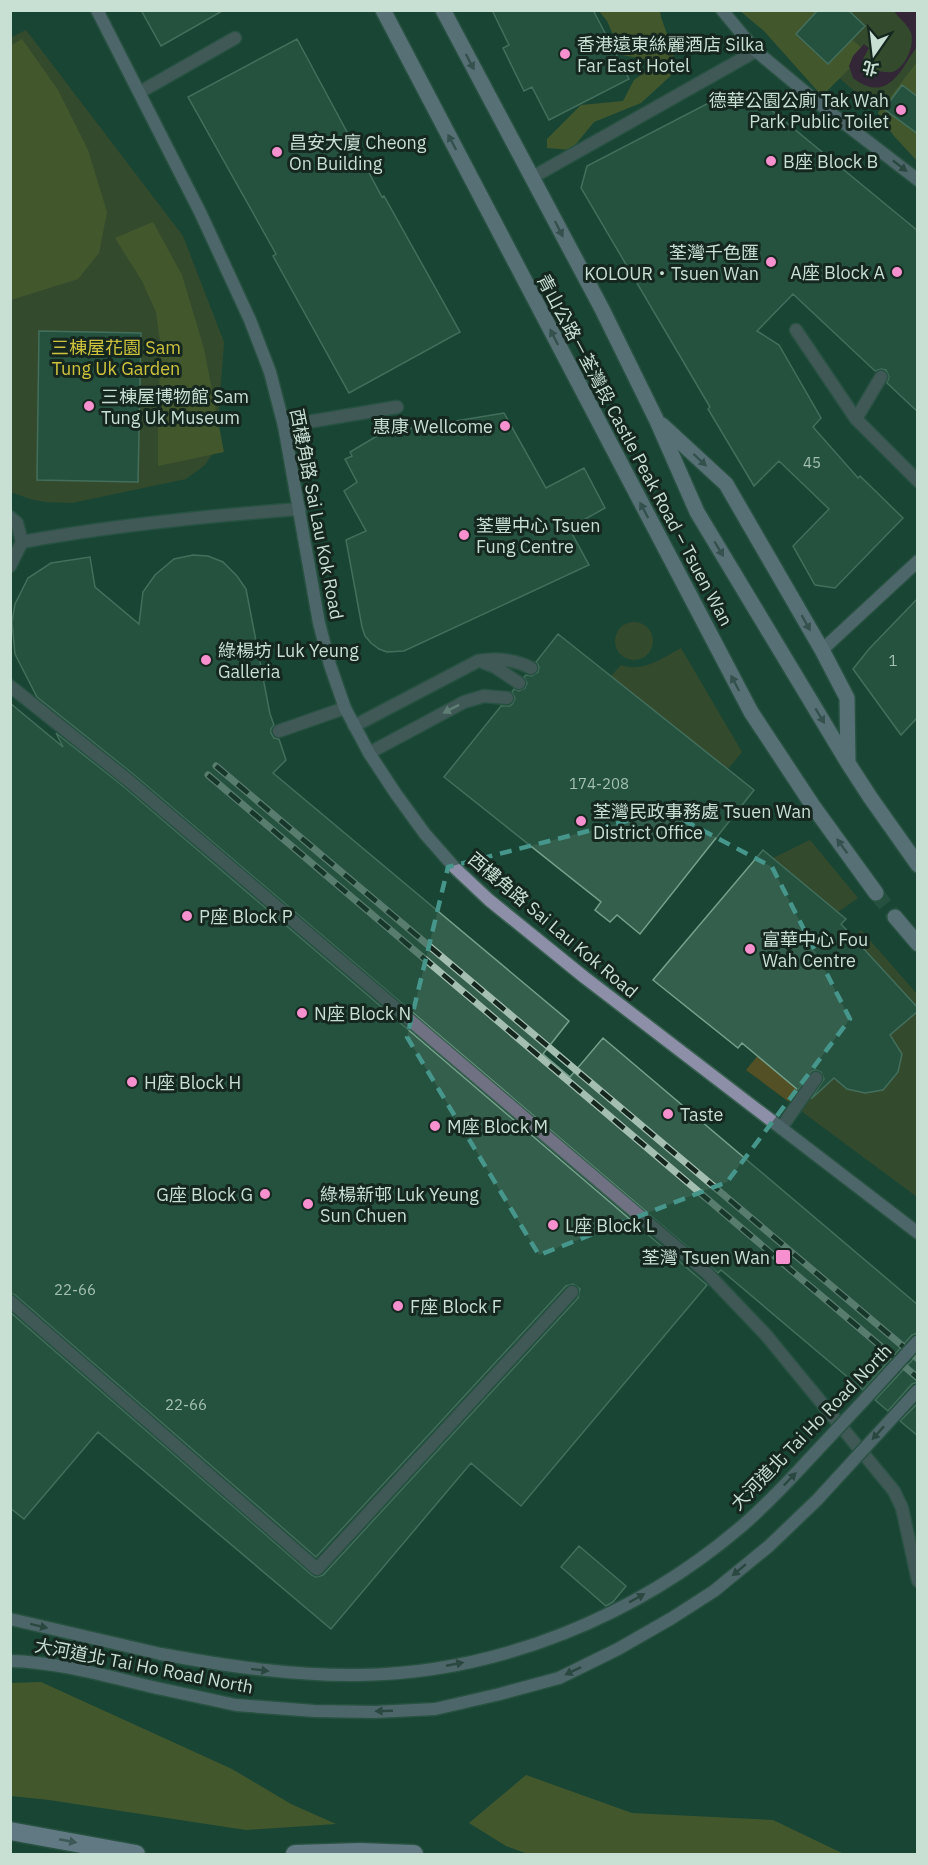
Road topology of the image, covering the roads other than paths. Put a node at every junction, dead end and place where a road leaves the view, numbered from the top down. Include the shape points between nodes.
1 (97, 10) edge
2 (383, 10) edge
3 (443, 10) edge
4 (722, 10) edge
5 (235, 38) dead end
6 (756, 51) junction
7 (140, 92) junction
8 (531, 178) junction
9 (918, 180) edge
10 (796, 330) dead end
11 (881, 377) dead end
12 (397, 407) dead end
13 (856, 419) junction
14 (657, 421) junction
15 (284, 426) junction
16 (918, 481) edge
17 (300, 509) junction
18 (10, 517) edge
19 (22, 542) junction
20 (918, 561) edge
21 (10, 566) edge
22 (822, 650) junction
23 (478, 661) junction
24 (531, 668) dead end
25 (519, 683) dead end
26 (10, 686) edge
27 (507, 698) dead end
28 (345, 708) junction
29 (354, 726) junction
30 (279, 731) dead end
31 (369, 753) junction
32 (848, 763) junction
33 (918, 865) edge
34 (876, 893) tunnel mouth
35 (895, 917) tunnel mouth
36 (918, 944) edge
37 (816, 1078) dead end
38 (781, 1128) junction
39 (918, 1233) edge
40 (572, 1292) dead end
41 (10, 1301) edge
42 (918, 1341) edge
43 (918, 1390) edge
44 (913, 1538) edge
45 (918, 1581) edge
46 (10, 1619) edge
47 (10, 1661) edge
48 (10, 1831) edge
49 (136, 1854) edge
50 (295, 1854) edge
51 (414, 1854) edge

1 - 7 main road, 西樓角路 Sai Lau Kok Road
34 -> 2 main road, 青山公路－荃灣段 Castle Peak Road – Tsuen Wan via 750,712
3 -> 8 main road, 青山公路－荃灣段 Castle Peak Road – Tsuen Wan
4 - 6 main road
5 - 7 street
6 - 8 street
6 -> 9 main road
7 - 15 main road, 西樓角路 Sai Lau Kok Road via 250,320 270,372
8 -> 14 main road, 青山公路－荃灣段 Castle Peak Road – Tsuen Wan
10 - 13 street
11 - 13 street
12 - 15 street
13 - 16 street
14 -> 22 main road via 726,484
14 -> 32 main road, 青山公路－荃灣段 Castle Peak Road – Tsuen Wan via 697,512
15 - 17 main road, 西樓角路 Sai Lau Kok Road
17 - 19 street via 122,526
17 - 28 main road, 西樓角路 Sai Lau Kok Road via 319,623
18 - 19 street via 17,523
19 - 21 street
20 - 22 main road
22 - 32 main road via 847,698
23 - 24 street via 501,659
23 - 25 street
23 - 29 street
26 - 44 street via 137,788 707,1273 766,1335 894,1491
27 -> 31 street via 484,696 464,702
28 - 29 main road, 西樓角路 Sai Lau Kok Road
28 - 30 street
29 - 31 main road, 西樓角路 Sai Lau Kok Road
31 - 38 main road, 西樓角路 Sai Lau Kok Road via 425,834 489,900
32 - 33 main road, 青山公路－荃灣段 Castle Peak Road – Tsuen Wan
35 - 36 main road
37 - 38 street
38 - 39 main road, 西樓角路 Sai Lau Kok Road
40 - 41 street via 317,1569
46 -> 42 main road, 大河道北 Tai Ho Road North, bridge via 161,1654 271,1671 361,1675 410,1671 518,1649 596,1620 663,1584 734,1533 768,1502
43 -> 47 main road, 大河道北 Tai Ho Road North, bridge via 816,1500 769,1546 714,1591 618,1649 559,1678 435,1709 315,1711 236,1705 75,1669
44 - 45 street
48 -> 49 highway
50 - 51 highway

